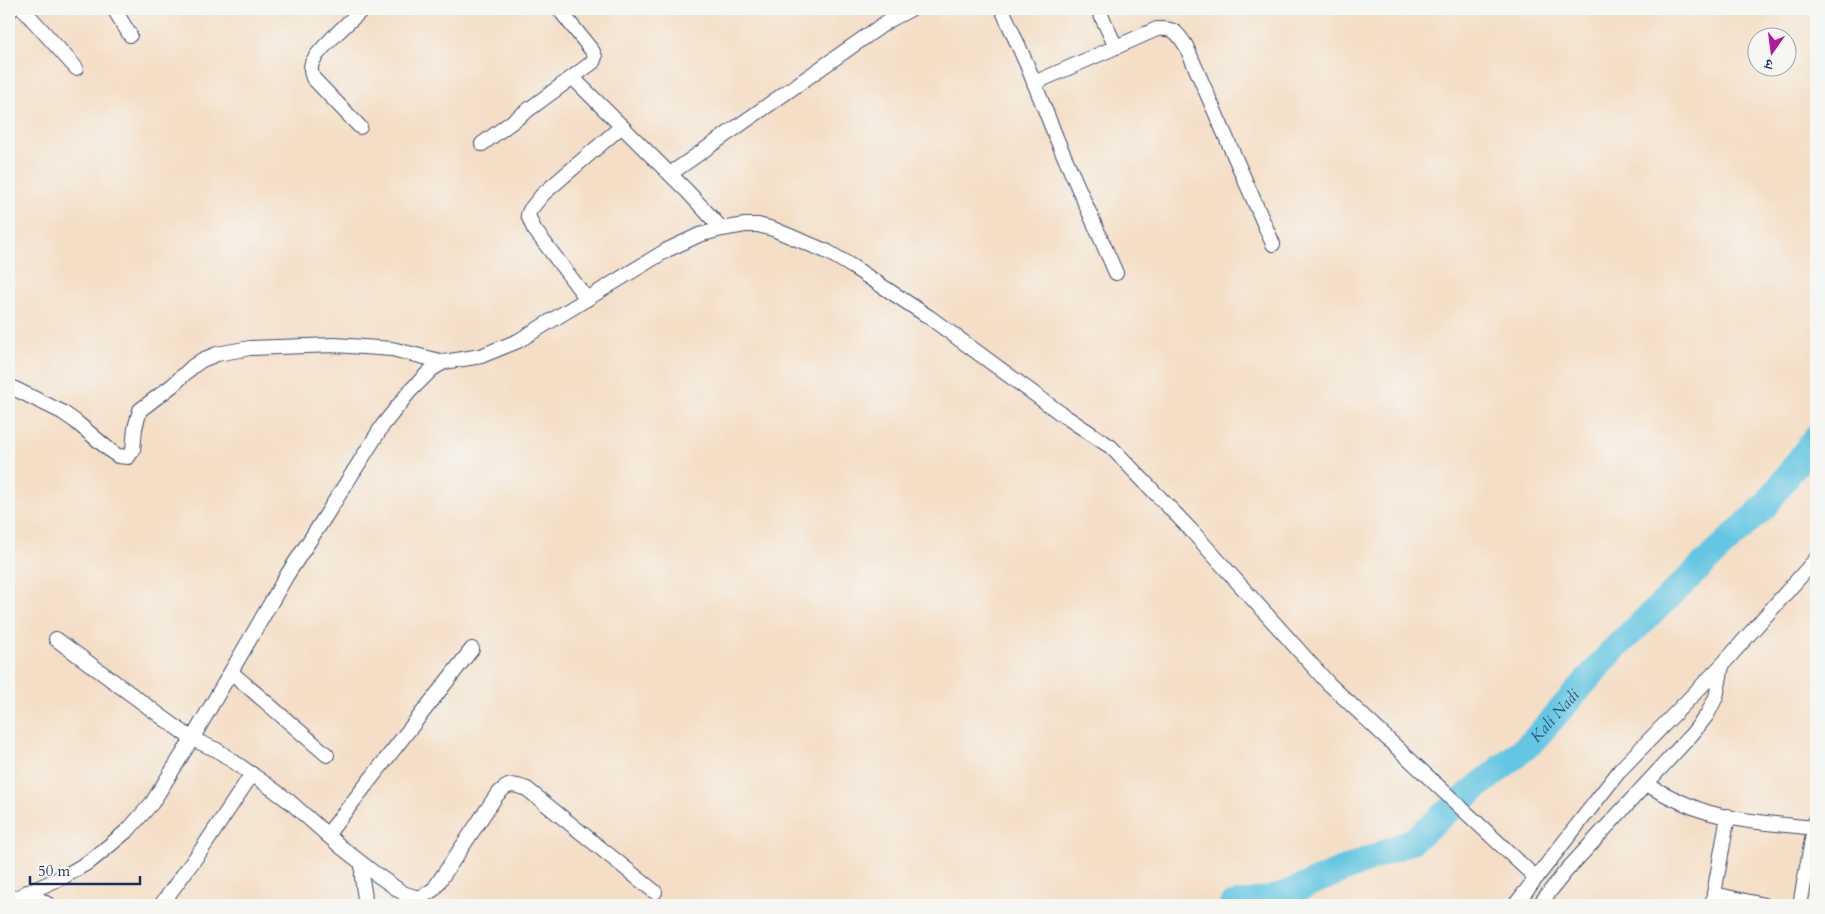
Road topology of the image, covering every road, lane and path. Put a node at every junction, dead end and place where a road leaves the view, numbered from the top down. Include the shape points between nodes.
1 (12, 9) edge
2 (23, 9) edge
3 (114, 9) edge
4 (363, 9) edge
5 (559, 9) edge
6 (911, 9) edge
7 (1002, 9) edge
8 (1098, 9) edge
9 (9, 12) edge
10 (130, 35) dead end
11 (1116, 47) junction
12 (76, 68) dead end
13 (573, 78) junction
14 (1034, 83) junction
15 (622, 126) junction
16 (360, 127) dead end
17 (482, 144) dead end
18 (670, 174) junction
19 (722, 229) junction
20 (1273, 244) dead end
21 (1116, 273) dead end
22 (587, 299) junction
23 (444, 362) junction
24 (9, 386) edge
25 (1816, 559) edge
26 (56, 638) dead end
27 (472, 649) dead end
28 (1722, 665) junction
29 (231, 672) junction
30 (192, 739) junction
31 (327, 755) dead end
32 (252, 774) junction
33 (1646, 784) junction
34 (1728, 816) junction
35 (1815, 824) edge
36 (327, 835) junction
37 (363, 864) junction
38 (1536, 878) junction
39 (27, 892) junction
40 (655, 892) dead end
41 (1713, 899) edge
42 (9, 901) edge
43 (49, 905) edge
44 (162, 905) edge
45 (365, 905) edge
46 (1515, 905) edge
47 (1539, 905) edge
48 (1764, 905) edge
49 (1800, 905) edge

1 - 9 street
2 - 12 street
3 - 10 street
4 - 16 street via 311,64 313,78
5 - 13 street via 594,52 593,62
6 - 18 street via 888,21
7 - 14 street
8 - 11 street
11 - 14 street
11 - 20 street via 1157,29 1168,28 1177,32
13 - 15 street
13 - 17 street
14 - 21 street
15 - 18 street
15 - 22 street via 543,194 528,215 534,229
18 - 19 street
19 - 22 street via 699,235 667,250
19 - 38 street via 758,225 828,252 890,290 1111,447 1190,529 1328,683
22 - 23 street via 518,341 481,356
23 - 24 street via 392,350 335,345 250,348 217,354 192,367 140,410 133,450 128,457 112,452 62,412
23 - 29 street via 410,391 383,425 287,575
25 - 28 street
26 - 30 street
27 - 36 street
28 - 33 street via 1716,697 1707,715
28 - 38 street via 1621,769
29 - 30 street
29 - 31 street
30 - 32 street via 217,750
30 - 39 street via 152,803 129,829 92,860
32 - 36 street
32 - 44 street
33 - 34 street via 1700,810
33 - 47 street
34 - 35 street via 1776,824
34 - 41 street
35 - 49 street
36 - 37 street
37 - 40 street via 409,896 429,894 496,796 504,788 517,785 527,789
37 - 45 street
38 - 46 street
39 - 42 street
39 - 43 street
41 - 48 street

